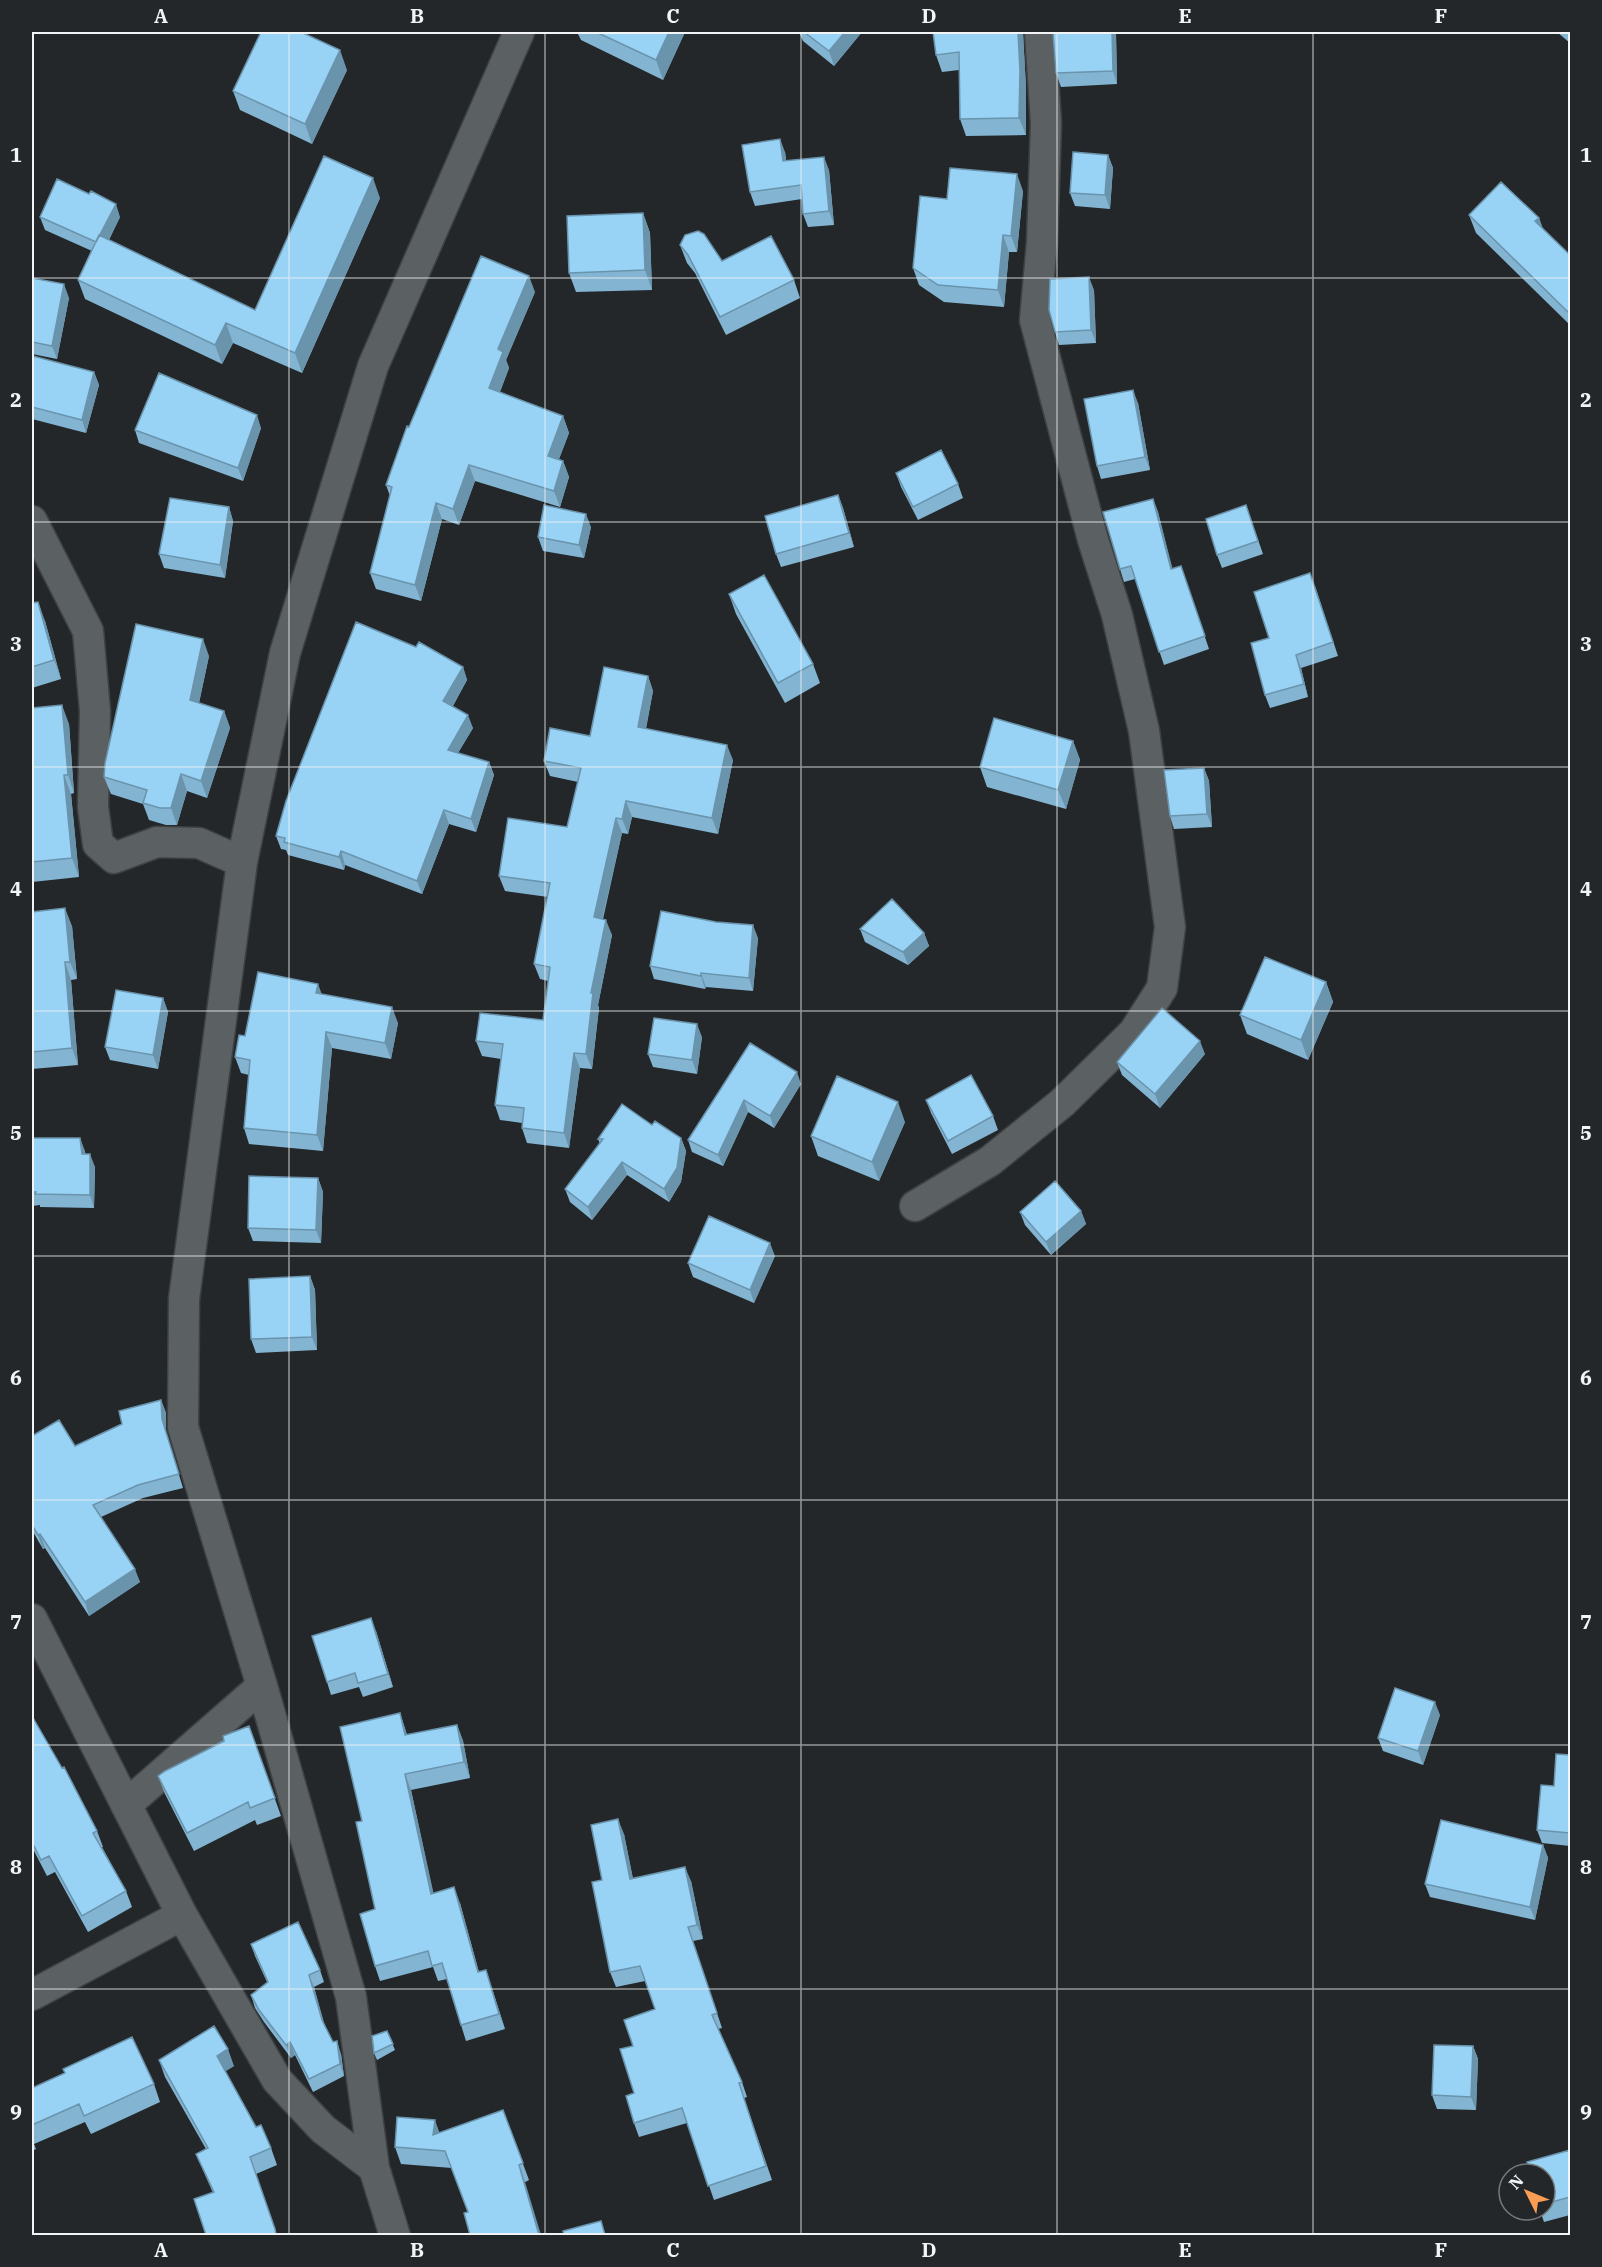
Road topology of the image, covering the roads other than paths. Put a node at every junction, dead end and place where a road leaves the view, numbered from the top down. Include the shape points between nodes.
1 (519, 32) edge
2 (1040, 32) edge
3 (32, 521) edge
4 (242, 862) junction
5 (915, 1206) dead end
6 (32, 1618) edge
7 (262, 1686) junction
8 (126, 1805) junction
9 (182, 1915) junction
10 (32, 1995) edge
11 (374, 2168) junction
12 (395, 2235) edge

1 - 4 street via 373,366 285,653
2 - 5 street via 1046,123 1035,320 1093,540 1117,615 1141,719 1170,927 1162,988 1134,1032 1062,1103 990,1161
3 - 4 street via 88,631 95,711 93,807 98,844 114,858 157,842 199,843
4 - 7 street via 184,1299 183,1427
6 - 8 street
7 - 8 street
7 - 11 street via 351,1997
8 - 9 street
9 - 10 street
9 - 11 street via 277,2080 323,2129
11 - 12 street

